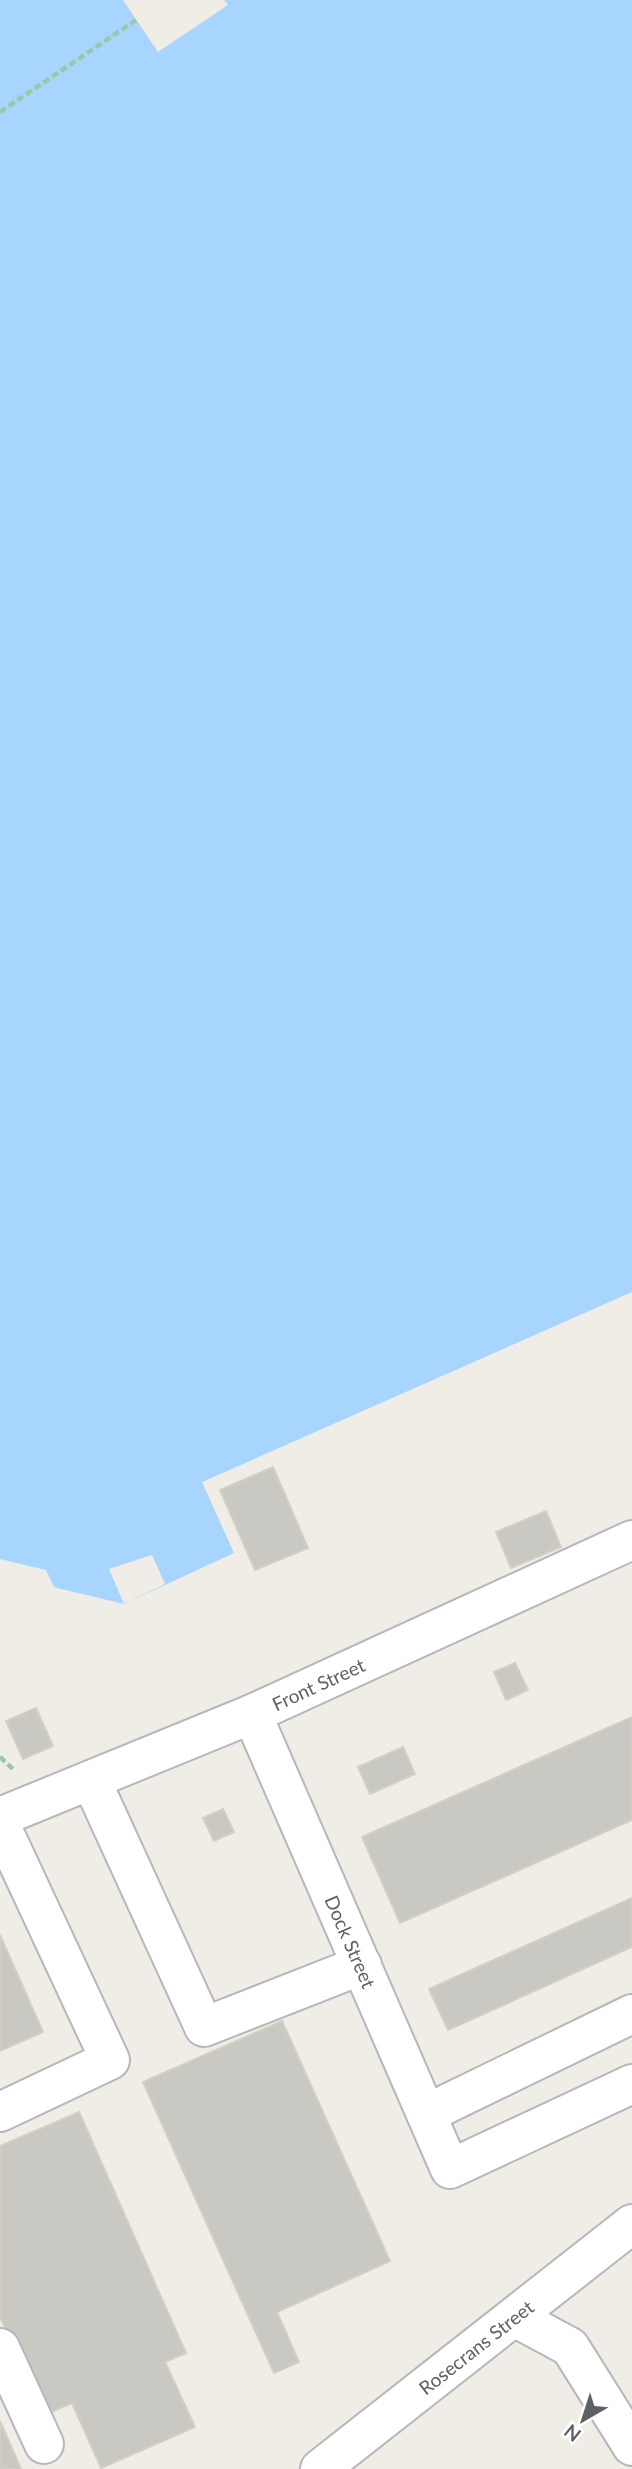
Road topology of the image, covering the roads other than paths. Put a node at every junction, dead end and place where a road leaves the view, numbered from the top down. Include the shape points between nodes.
1 (632, 1540) edge
2 (252, 1714) junction
3 (91, 1780) junction
4 (0, 1817) edge
5 (0, 1843) edge
6 (362, 1965) junction
7 (632, 2014) edge
8 (632, 2084) edge
9 (0, 2112) edge
10 (426, 2114) junction
11 (632, 2224) edge
12 (514, 2317) junction
13 (0, 2348) edge
14 (44, 2444) dead end
15 (632, 2446) edge
16 (320, 2469) edge

1 - 2 street, Front Street
2 - 3 street, Front Street
2 - 6 street, Dock Street
3 - 4 street, Front Street
3 - 6 street via 204,2027
5 - 9 street via 7,1839 110,2060
6 - 10 street, Dock Street
7 - 10 street
8 - 10 street, Dock Street via 450,2169
11 - 12 street, Rosecrans Street
12 - 15 street via 570,2347
12 - 16 street, Rosecrans Street
13 - 14 street

